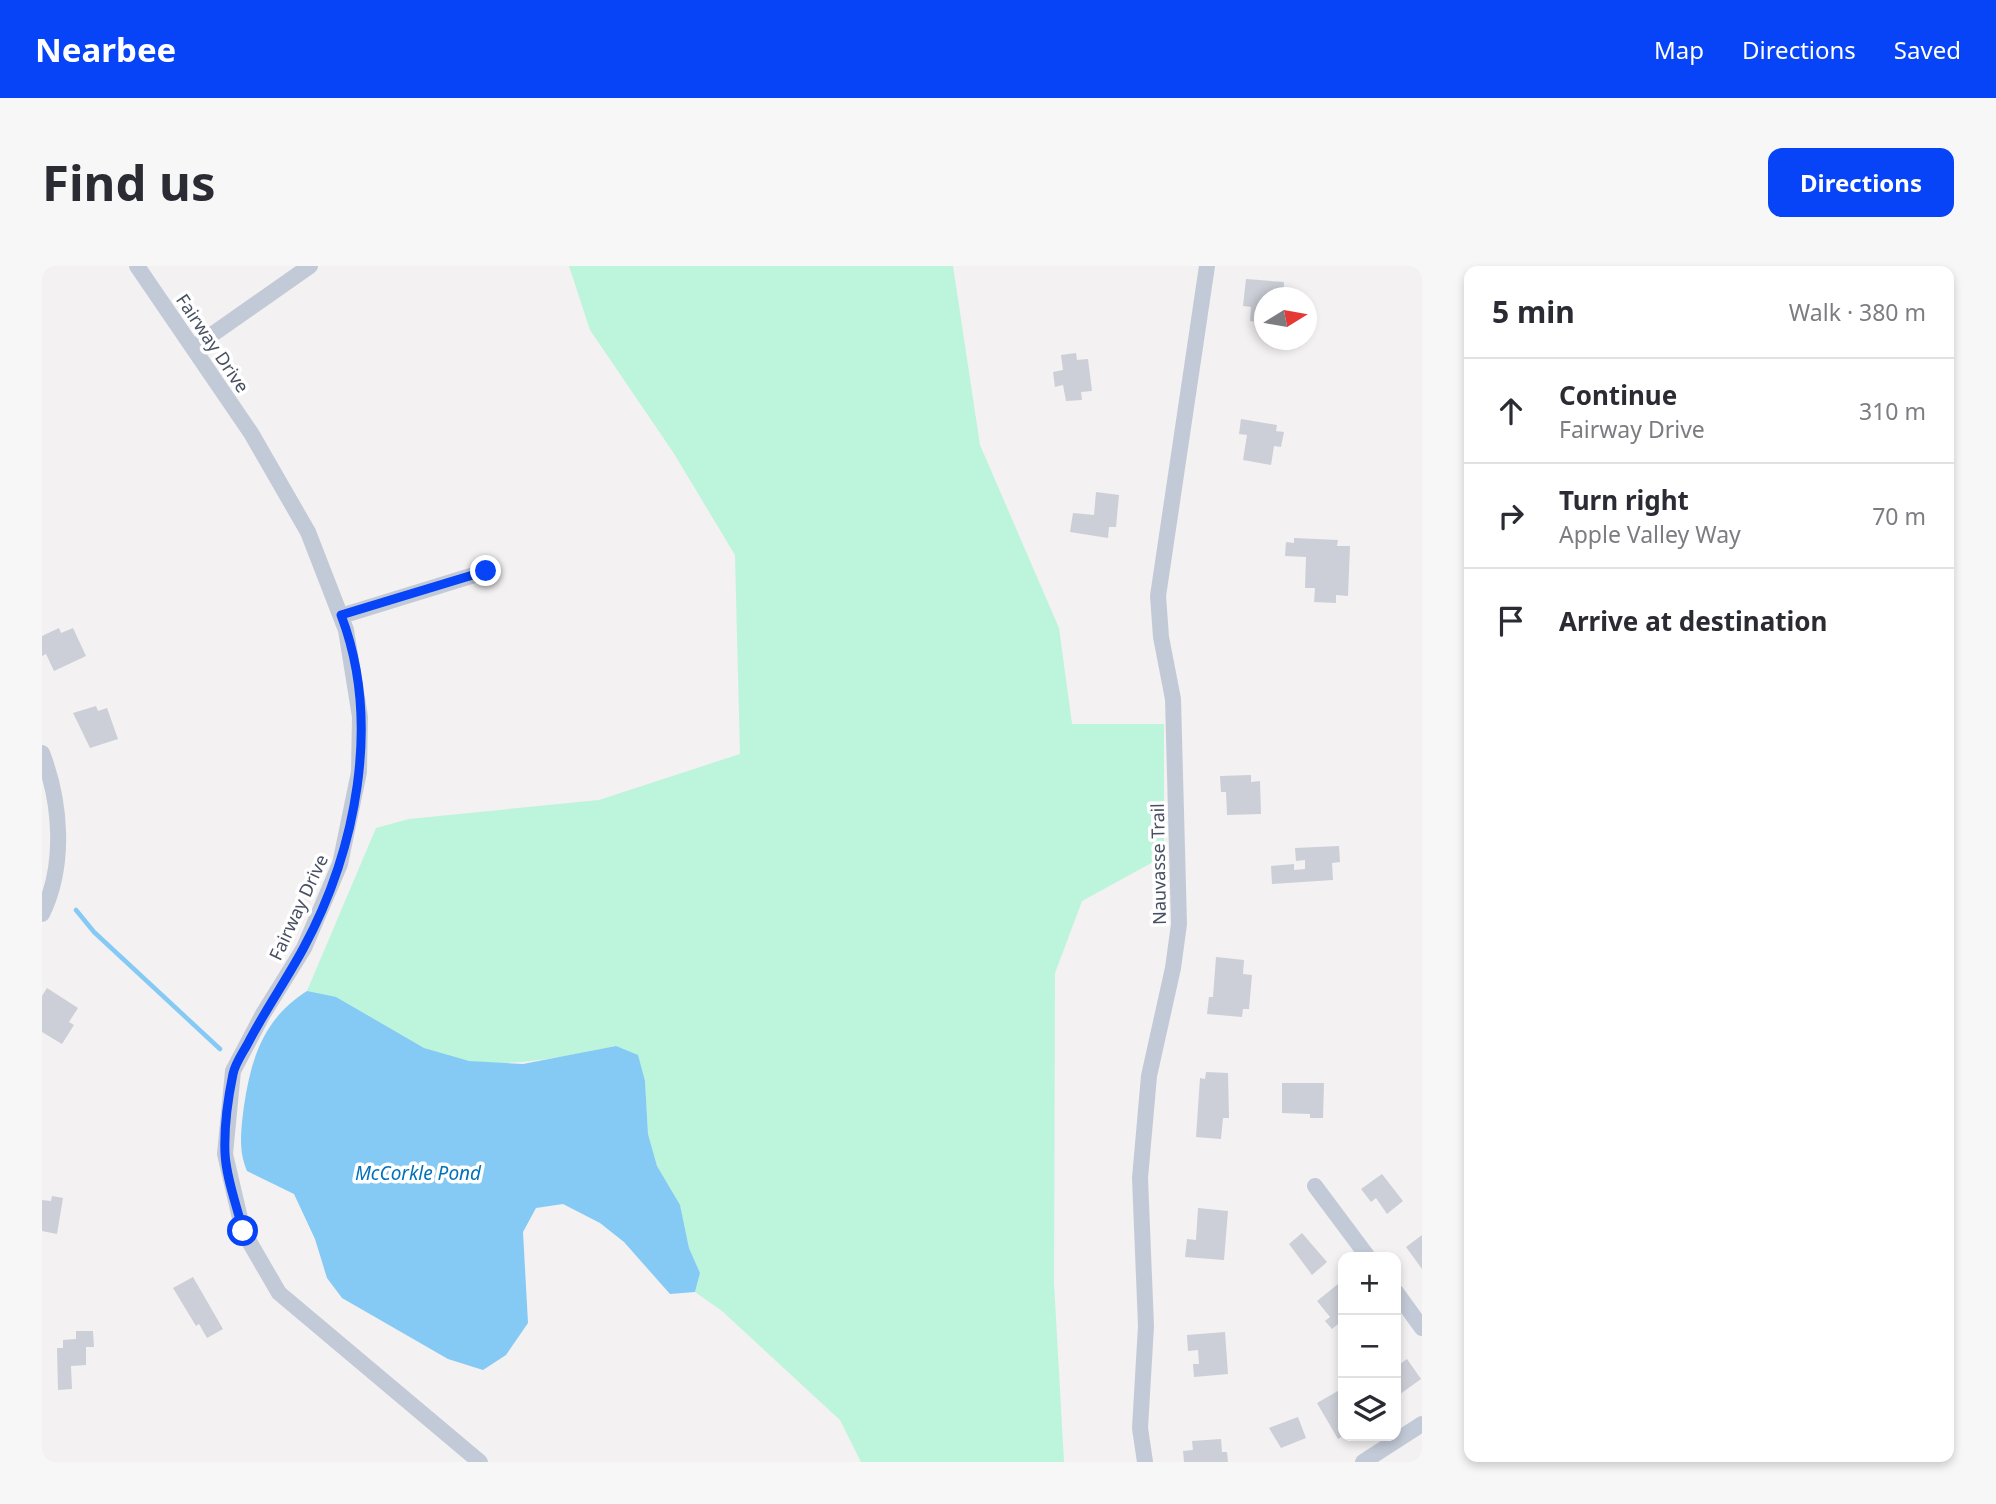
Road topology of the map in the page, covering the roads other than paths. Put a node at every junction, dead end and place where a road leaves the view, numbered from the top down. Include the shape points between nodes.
1 (137, 266) edge
2 (310, 266) edge
3 (1207, 266) edge
4 (193, 348) junction
5 (486, 571) dead end
6 (341, 615) junction
7 (42, 753) edge
8 (42, 914) edge
9 (1315, 1186) dead end
10 (1364, 1252) edge
11 (1401, 1299) edge
12 (1422, 1328) edge
13 (1422, 1424) edge
14 (470, 1459) edge
15 (1145, 1462) edge
16 (1363, 1462) edge

1 - 4 street, Fairway Drive
2 - 4 street
3 - 15 street, Nauvasse Trail via 1158,596 1173,699 1179,924 1149,1076 1142,1152 1146,1326 1140,1427
4 - 6 street, Fairway Drive via 251,433 308,532
5 - 6 street
6 - 14 street, Fairway Drive via 354,664 360,717 352,819 341,864 304,948 233,1071 225,1154 243,1231 279,1293
7 - 8 street via 52,778 59,831 51,890
9 - 10 street
11 - 12 street
13 - 16 street

